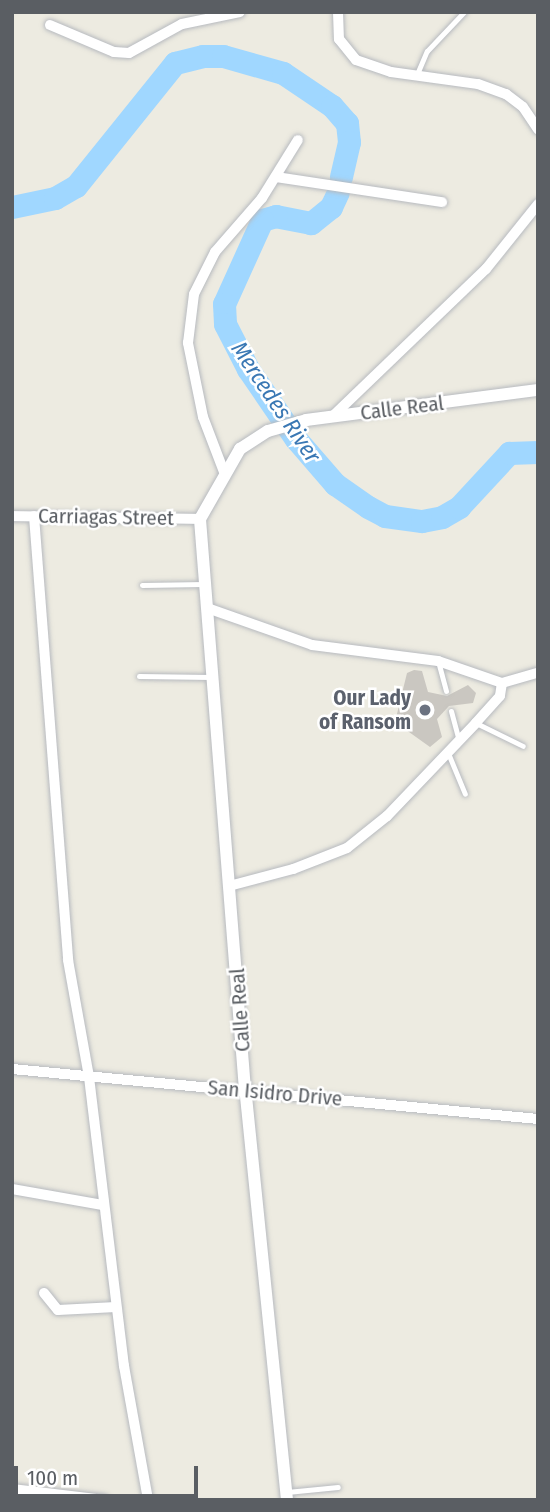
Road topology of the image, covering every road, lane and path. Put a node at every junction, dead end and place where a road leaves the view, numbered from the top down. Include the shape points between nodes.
1 (240, 12) edge
2 (338, 12) edge
3 (464, 12) edge
4 (50, 25) dead end
5 (417, 74) junction
6 (538, 129) edge
7 (298, 140) dead end
8 (276, 177) junction
9 (443, 202) dead end
10 (538, 204) edge
11 (538, 390) edge
12 (333, 416) junction
13 (224, 472) junction
14 (12, 516) edge
15 (34, 516) junction
16 (200, 519) junction
17 (207, 584) junction
18 (142, 585) dead end
19 (210, 609) junction
20 (438, 661) junction
21 (538, 673) edge
22 (139, 676) dead end
23 (214, 677) junction
24 (502, 683) junction
25 (446, 691) dead end
26 (451, 711) dead end
27 (476, 723) junction
28 (458, 737) junction
29 (523, 746) dead end
30 (447, 750) junction
31 (465, 794) dead end
32 (229, 886) junction
33 (12, 1069) edge
34 (89, 1077) junction
35 (245, 1090) junction
36 (538, 1119) edge
37 (12, 1189) edge
38 (103, 1205) junction
39 (44, 1293) dead end
40 (116, 1307) junction
41 (338, 1487) dead end
42 (12, 1489) edge
43 (287, 1496) edge
44 (104, 1500) edge
45 (148, 1500) edge

1 - 4 street via 182,24 129,53 114,52
2 - 5 street via 339,39 356,60 391,72
3 - 5 lane via 427,51
5 - 6 street via 478,83 506,94 523,107
7 - 8 street
8 - 9 street
8 - 13 street via 215,251 194,294 188,343 203,417
10 - 12 street via 486,269
11 - 12 street, Calle Real
12 - 13 street, Calle Real via 268,431 240,449
13 - 16 street, Calle Real
14 - 15 street, Carriagas Street
15 - 16 street, Carriagas Street
15 - 34 street via 68,960
16 - 17 street, Calle Real
17 - 18 lane
17 - 19 street, Calle Real
19 - 20 street via 312,645
19 - 23 street, Calle Real
20 - 24 street
20 - 25 lane
21 - 24 street
22 - 23 lane
23 - 32 street, Calle Real
24 - 27 street via 500,696
26 - 28 lane
27 - 28 street
27 - 29 lane
28 - 30 street
30 - 31 lane
30 - 32 street via 387,816 347,848
32 - 35 street, Calle Real
33 - 34 street, San Isidro Drive
34 - 35 street, San Isidro Drive
34 - 38 street
35 - 36 street, San Isidro Drive
35 - 43 street, Calle Real
37 - 38 street
38 - 40 street
39 - 40 street via 58,1310
40 - 45 street
41 - 43 lane
42 - 44 street

